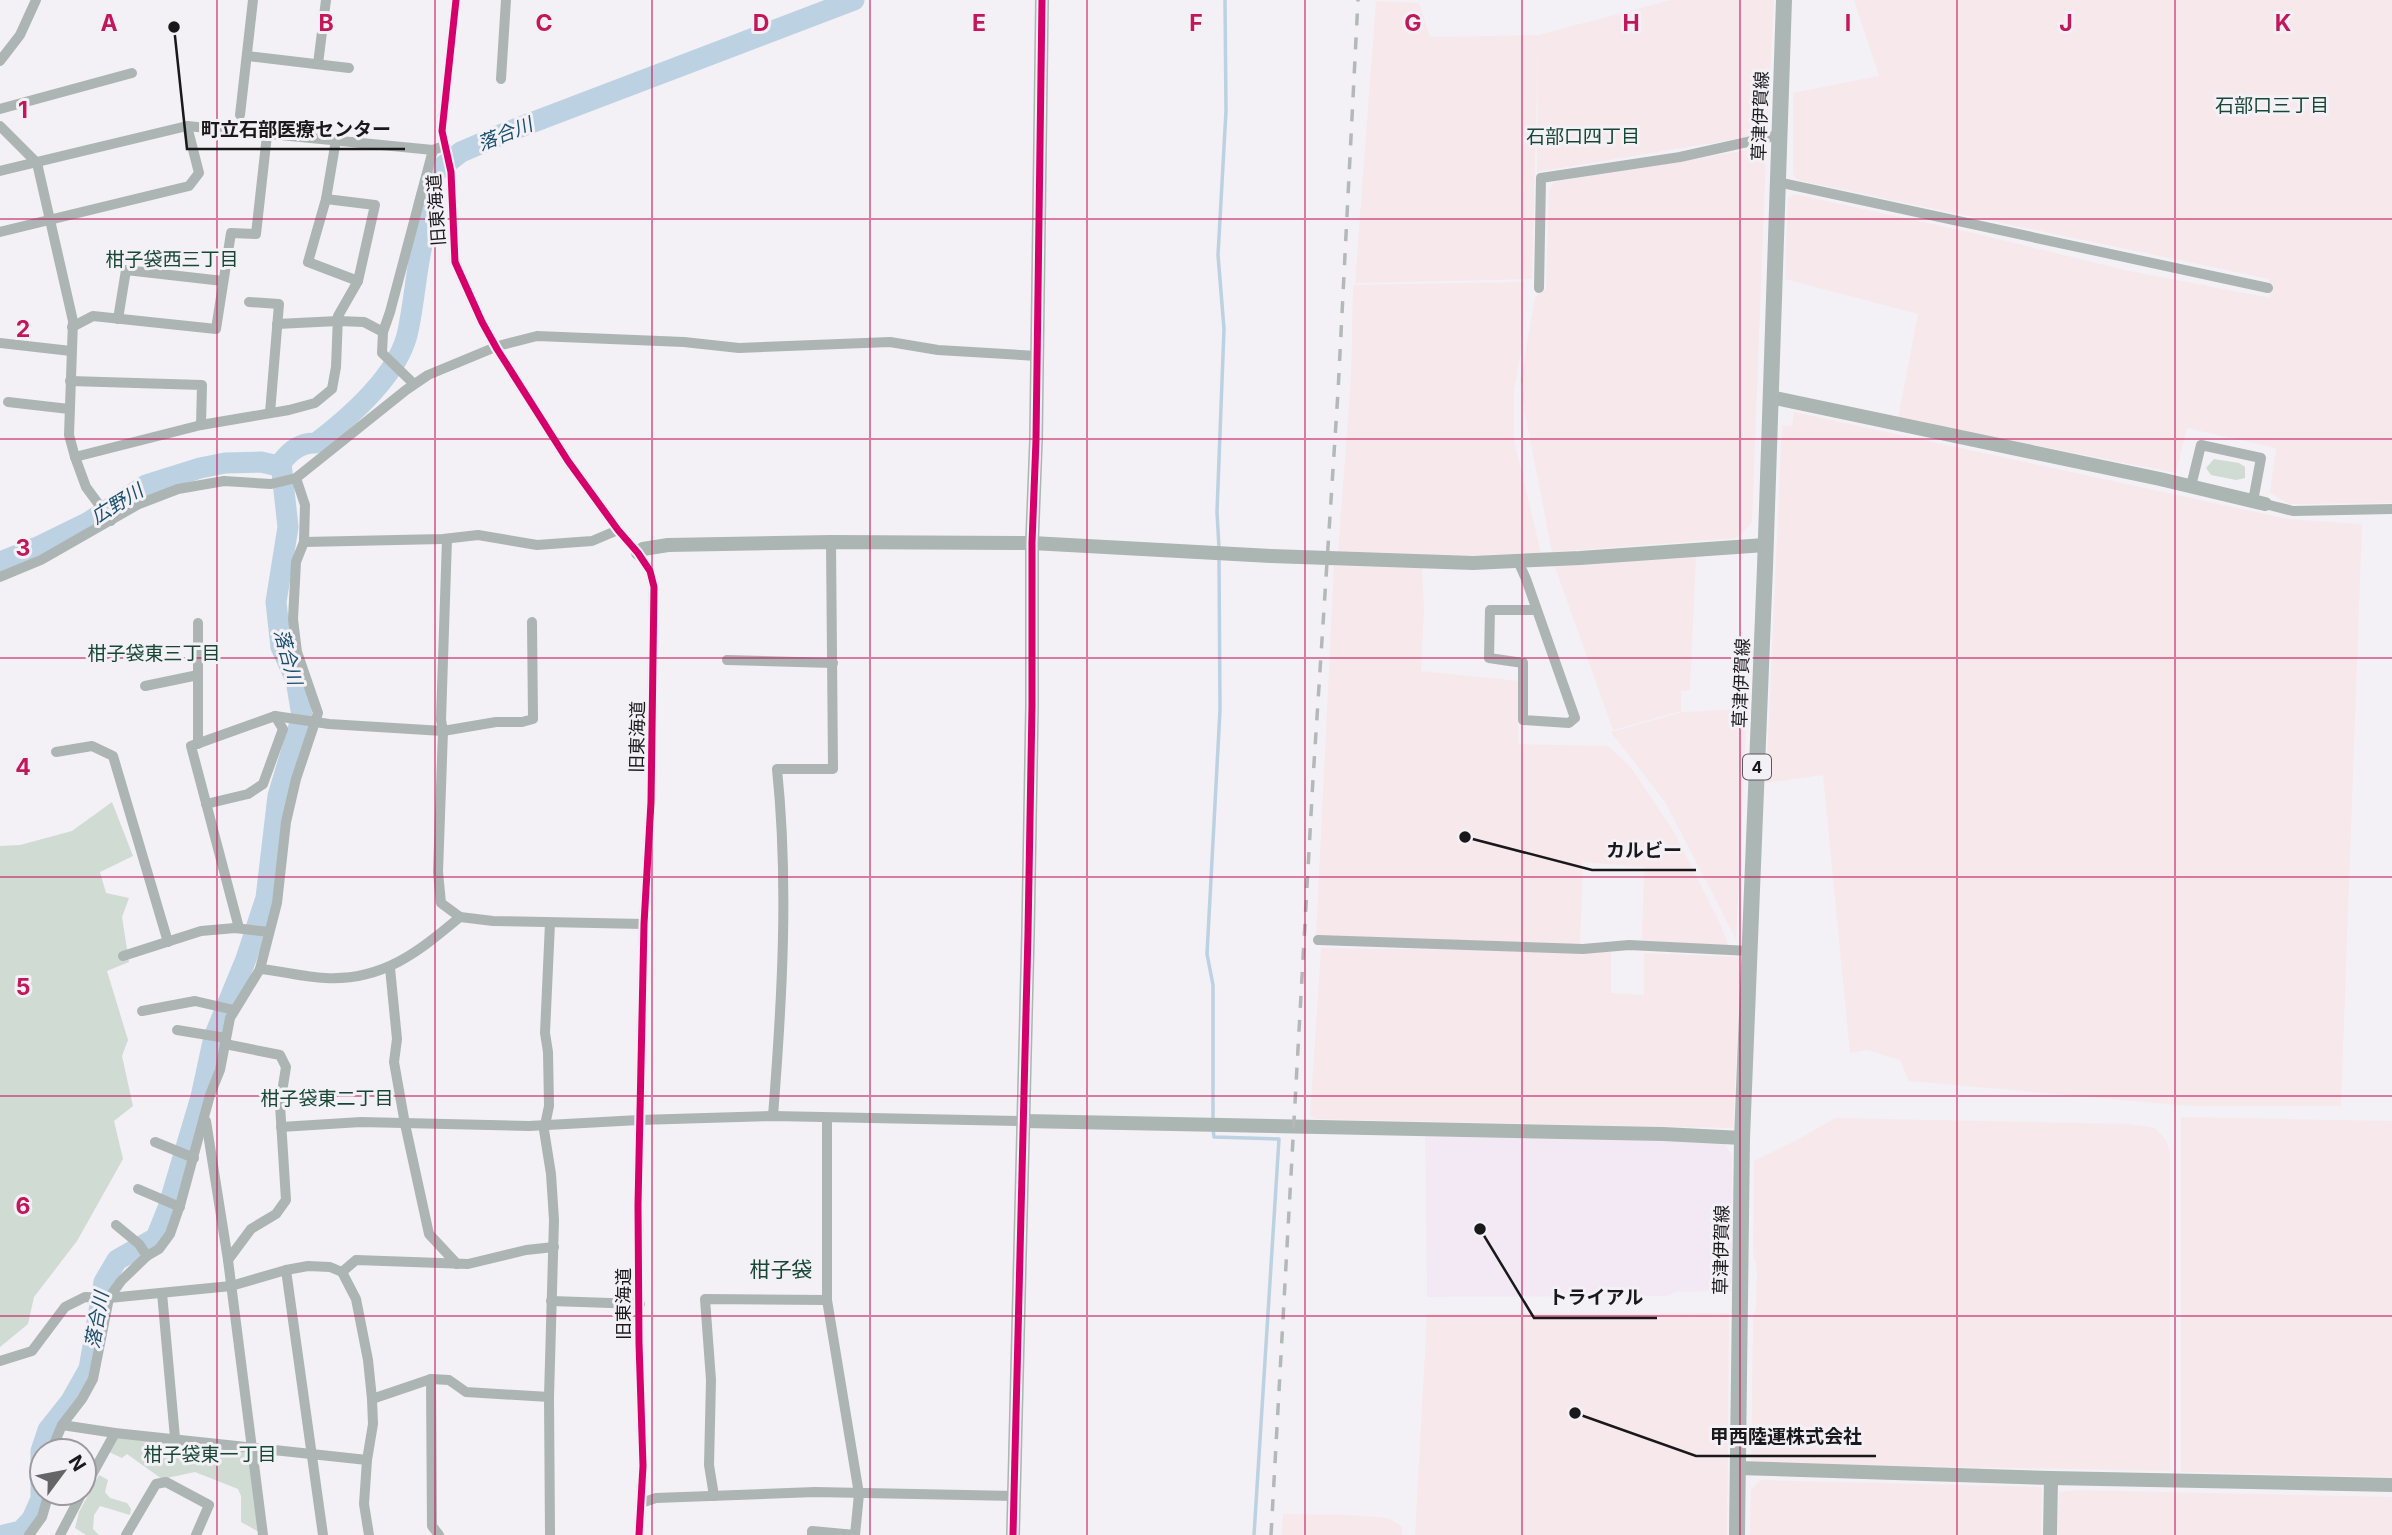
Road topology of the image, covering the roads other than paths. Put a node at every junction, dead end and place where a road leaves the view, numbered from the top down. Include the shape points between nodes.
1 (36, 0) edge
2 (253, 0) edge
3 (326, 0) edge
4 (456, 0) edge
5 (506, 0) edge
6 (1042, 0) edge
7 (1784, 0) edge
8 (247, 56) junction
9 (0, 61) edge
10 (318, 64) junction
11 (349, 68) dead end
12 (132, 73) dead end
13 (501, 79) dead end
14 (0, 108) edge
15 (240, 116) dead end
16 (0, 126) edge
17 (187, 126) junction
18 (267, 135) junction
19 (1779, 135) junction
20 (336, 140) junction
21 (445, 149) junction
22 (433, 150) junction
23 (37, 163) junction
24 (0, 171) edge
25 (1777, 183) junction
26 (327, 199) junction
27 (49, 219) junction
28 (0, 232) edge
29 (223, 281) junction
30 (358, 281) junction
31 (1539, 288) dead end
32 (2268, 288) dead end
33 (249, 302) dead end
34 (118, 319) junction
35 (338, 321) junction
36 (277, 324) junction
37 (72, 327) junction
38 (383, 332) junction
39 (0, 343) edge
40 (498, 346) junction
41 (71, 351) junction
42 (1037, 356) junction
43 (70, 381) junction
44 (414, 384) junction
45 (1770, 397) junction
46 (8, 402) dead end
47 (69, 409) junction
48 (270, 413) junction
49 (201, 425) junction
50 (75, 457) junction
51 (296, 478) junction
52 (2191, 486) junction
53 (2259, 502) junction
54 (2392, 509) edge
55 (111, 521) junction
56 (618, 530) junction
57 (447, 539) junction
58 (304, 542) junction
59 (831, 542) junction
60 (1032, 543) junction
61 (1765, 545) junction
62 (638, 553) junction
63 (1518, 561) junction
64 (0, 577) edge
65 (1537, 610) junction
66 (198, 622) dead end
67 (532, 622) dead end
68 (727, 660) dead end
69 (833, 663) junction
70 (198, 676) junction
71 (145, 686) dead end
72 (275, 716) junction
73 (316, 720) junction
74 (443, 731) junction
75 (198, 744) junction
76 (56, 752) dead end
77 (206, 804) junction
78 (460, 916) junction
79 (550, 923) junction
80 (644, 925) junction
81 (239, 928) junction
82 (269, 932) junction
83 (1318, 940) dead end
84 (168, 942) junction
85 (1750, 951) junction
86 (123, 956) dead end
87 (260, 968) junction
88 (390, 968) junction
89 (228, 1009) junction
90 (142, 1011) dead end
91 (177, 1030) dead end
92 (220, 1039) junction
93 (205, 1114) junction
94 (773, 1116) junction
95 (827, 1118) junction
96 (639, 1120) junction
97 (1024, 1121) junction
98 (405, 1124) junction
99 (545, 1125) junction
100 (281, 1127) junction
101 (1742, 1138) junction
102 (155, 1142) dead end
103 (188, 1156) junction
104 (138, 1189) dead end
105 (174, 1205) junction
106 (116, 1225) dead end
107 (554, 1247) junction
108 (147, 1255) junction
109 (228, 1260) junction
110 (457, 1264) junction
111 (286, 1270) junction
112 (342, 1272) junction
113 (231, 1286) junction
114 (162, 1293) junction
115 (109, 1298) junction
116 (827, 1300) junction
117 (551, 1301) junction
118 (640, 1304) junction
119 (0, 1361) edge
120 (431, 1379) junction
121 (548, 1397) junction
122 (372, 1399) junction
123 (62, 1425) junction
124 (115, 1433) junction
125 (57, 1437) edge
126 (175, 1438) junction
127 (250, 1447) junction
128 (313, 1454) junction
129 (367, 1460) junction
130 (98, 1464) edge
131 (1738, 1468) junction
132 (2051, 1478) junction
133 (2392, 1485) edge
134 (859, 1494) junction
135 (714, 1496) junction
136 (1014, 1496) junction
137 (640, 1503) junction
138 (45, 1507) edge
139 (75, 1507) edge
140 (29, 1535) edge
141 (60, 1535) edge
142 (126, 1535) edge
143 (196, 1535) edge
144 (263, 1535) edge
145 (323, 1535) edge
146 (369, 1535) edge
147 (439, 1535) edge
148 (550, 1535) edge
149 (639, 1535) edge
150 (812, 1535) edge
151 (855, 1535) edge
152 (1013, 1535) edge
153 (1737, 1535) edge
154 (2050, 1535) edge

1 - 9 street via 20,35
2 - 8 street
3 - 10 street
4 - 21 street, 旧東海道 via 442,131
5 - 13 street
6 - 42 street
7 - 19 main road, 草津伊賀線 / 4
8 - 10 street
8 - 15 street
10 - 11 street
12 - 14 street
16 - 23 street
17 - 18 street
17 - 23 street
17 - 27 street via 199,173 188,186
18 - 20 street
18 - 29 street via 256,234 230,233
19 - 25 main road, 草津伊賀線 / 4
19 - 31 street via 1680,157 1541,178
20 - 22 street
20 - 26 street
21 - 22 street
21 - 40 street, 旧東海道 via 451,172 454,262
22 - 38 street
23 - 24 street
23 - 27 street
25 - 32 street
25 - 45 main road, 草津伊賀線 / 4
26 - 30 street via 308,262
26 - 30 street via 375,205
27 - 28 street
27 - 37 street
29 - 34 street via 127,270
29 - 34 street via 216,329
30 - 35 street
33 - 36 street via 279,304
34 - 37 street via 93,316
35 - 36 street
35 - 38 street via 364,322
35 - 48 street via 332,389 315,403
36 - 48 street
37 - 41 street
38 - 44 street via 382,353
39 - 41 street
40 - 42 street via 537,336 739,348 890,342
40 - 44 street
40 - 56 street, 旧東海道 via 568,461
41 - 43 street
42 - 60 street
43 - 47 street
43 - 49 street via 202,385
44 - 51 street
45 - 52 street
45 - 61 main road, 草津伊賀線 / 4
46 - 47 street
47 - 50 street
48 - 49 street
49 - 50 street
50 - 55 street via 86,487
51 - 55 street via 271,484 224,481 178,489 138,504
51 - 58 street via 305,505
52 - 53 street
52 - 53 street via 2201,445 2261,458
53 - 54 street via 2293,511
55 - 64 street
56 - 57 street via 592,541 537,545 478,535
56 - 62 street, 旧東海道
57 - 58 street
57 - 74 street
58 - 73 street via 296,562 293,619 297,652 318,713
59 - 60 street
59 - 62 street via 668,545
59 - 69 street
60 - 63 street via 1312,557
60 - 97 street
61 - 63 street
61 - 85 main road, 草津伊賀線 / 4
62 - 80 street, 旧東海道 via 654,587
63 - 65 street
65 - 65 street via 1575,718 1569,723 1523,720 1523,663 1489,658 1490,610
66 - 70 street
67 - 74 street via 533,719
68 - 69 street
69 - 94 street via 833,769 777,769 784,877
70 - 71 street
70 - 75 street
72 - 73 street
72 - 75 street
72 - 77 street via 282,729 263,784 248,794
73 - 74 street
73 - 82 street via 288,811
74 - 78 street via 438,872 441,903
75 - 77 street via 191,746
76 - 84 street via 92,746 113,756
77 - 81 street
78 - 79 street
78 - 88 street via 421,950
79 - 80 street
79 - 99 street via 545,1033 549,1106
80 - 96 street, 旧東海道
81 - 82 street
81 - 84 street
82 - 87 street
83 - 85 street
84 - 86 street
85 - 101 main road, 草津伊賀線 / 4
87 - 88 street via 325,978 356,977
87 - 89 street
88 - 98 street via 397,1038 394,1062
89 - 90 street via 194,1001
89 - 92 street via 230,1018
91 - 92 street
92 - 93 street via 220,1070
92 - 100 street via 280,1055 286,1067
93 - 103 street
93 - 109 street
94 - 95 street
94 - 96 street
95 - 97 street
95 - 116 street
96 - 99 street
96 - 118 street, 旧東海道
97 - 101 street
97 - 136 street
98 - 99 street
98 - 100 street
98 - 110 street via 429,1234
99 - 107 street
100 - 109 street via 286,1200 276,1213 251,1229
101 - 131 main road, 草津伊賀線 / 4
102 - 103 street
103 - 105 street
104 - 105 street
105 - 108 street via 170,1234 159,1250
106 - 108 street
107 - 110 street
107 - 117 street
108 - 115 street
109 - 113 street
110 - 112 street via 356,1261
111 - 112 street via 308,1266
111 - 113 street
111 - 128 street
112 - 122 street via 356,1299
113 - 114 street
113 - 127 street
114 - 115 street
114 - 126 street
115 - 119 street via 85,1297 65,1307 32,1352
115 - 123 street via 93,1379
116 - 134 street
116 - 135 street via 705,1299 711,1380 709,1465
117 - 118 street
117 - 121 street
118 - 137 street, 旧東海道
120 - 121 street via 449,1380 466,1392
120 - 122 street
120 - 147 street via 432,1526
121 - 148 street
122 - 129 street
123 - 124 street
123 - 125 street
124 - 126 street
124 - 130 street
126 - 127 street
127 - 128 street
127 - 144 street
128 - 129 street
128 - 145 street
129 - 146 street via 364,1504
131 - 132 street
131 - 153 main road, 草津伊賀線 / 4
132 - 133 street
132 - 154 street
134 - 135 street
134 - 136 street
134 - 151 street
135 - 137 street
136 - 152 street
137 - 149 street, 旧東海道
138 - 140 street
139 - 141 street
142 - 143 street via 156,1484 166,1482 209,1505
150 - 151 street via 812,1531

